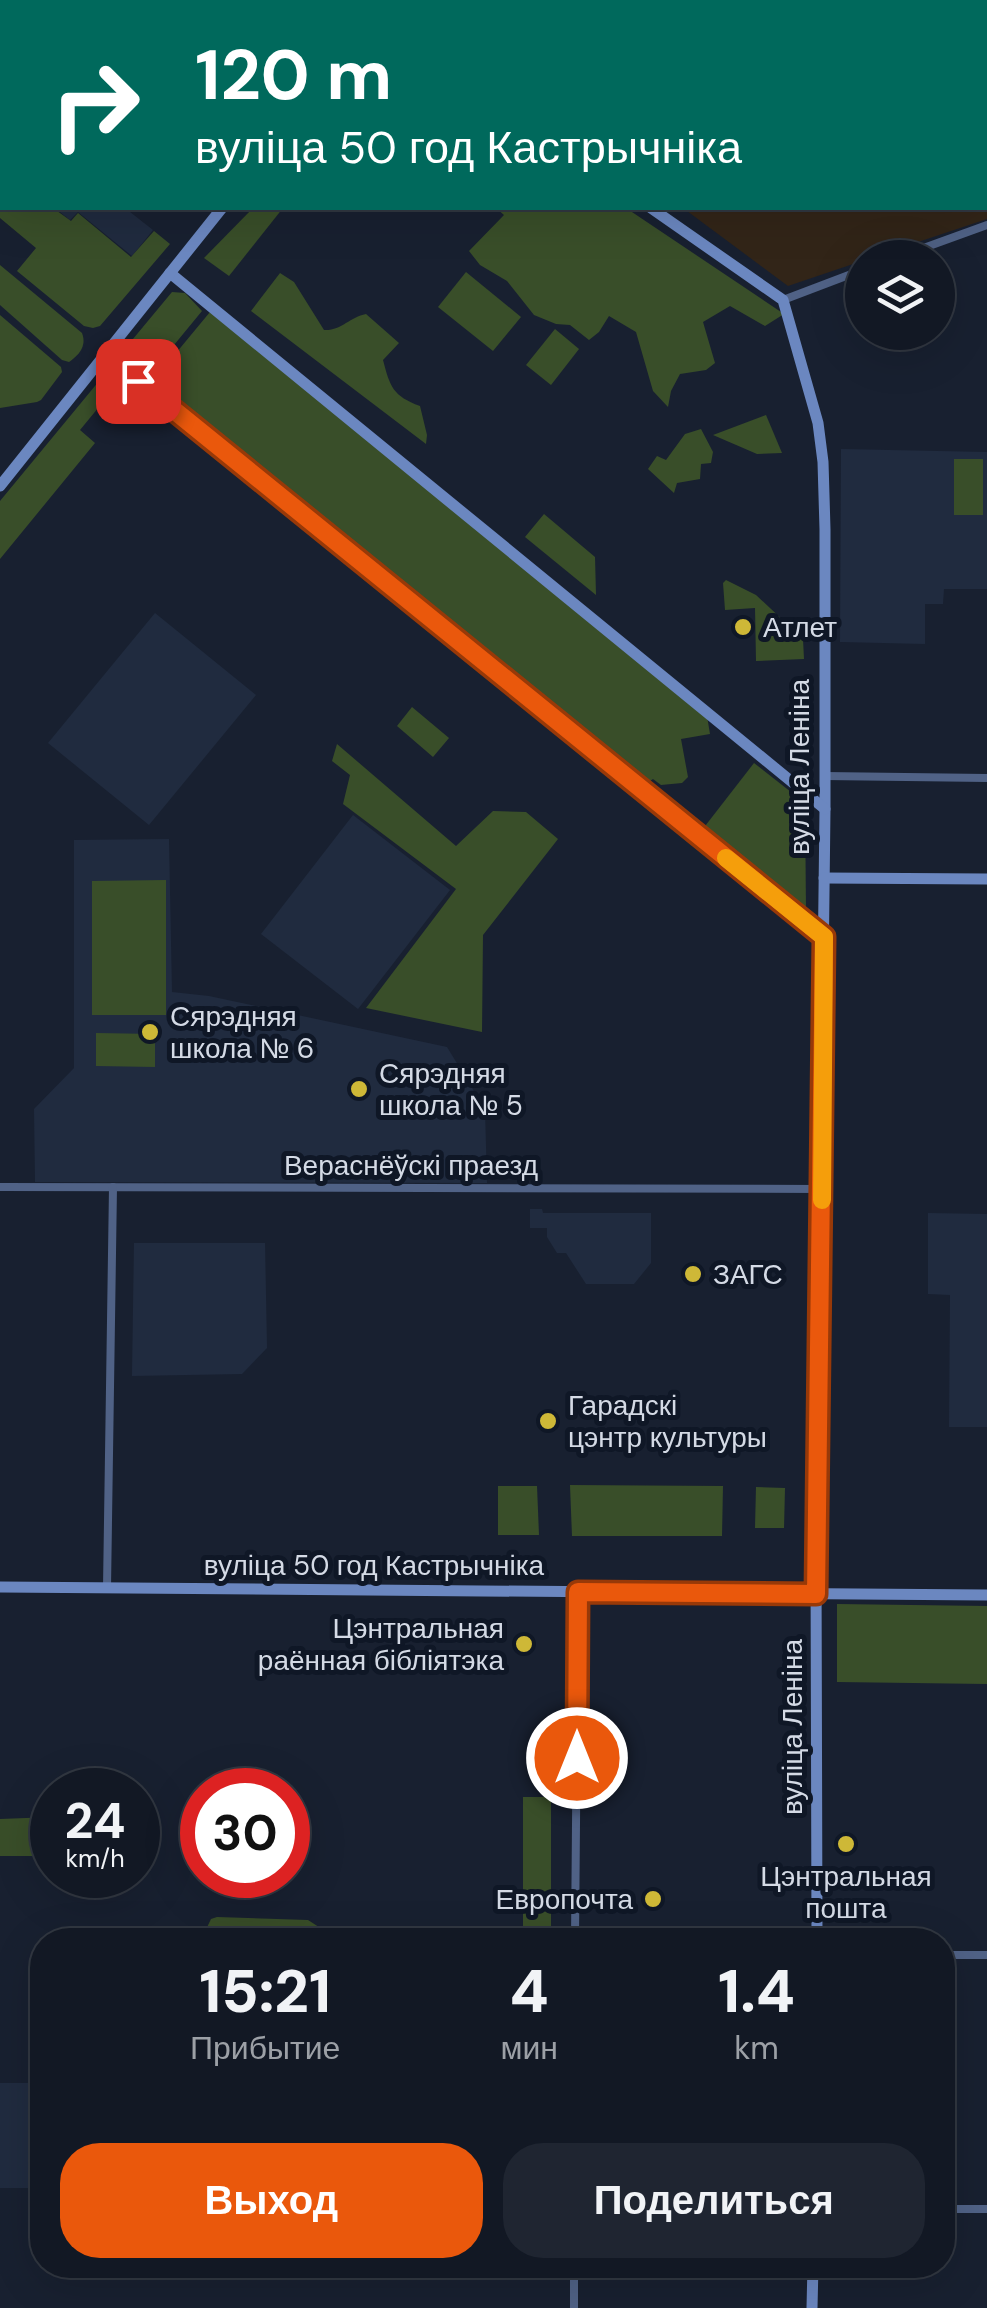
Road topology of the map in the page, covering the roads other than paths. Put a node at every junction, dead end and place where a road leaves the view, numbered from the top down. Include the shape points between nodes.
1 (220, 210) edge
2 (654, 210) edge
3 (987, 225) edge
4 (946, 240) edge
5 (170, 273) junction
6 (845, 276) edge
7 (783, 300) junction
8 (106, 355) junction
9 (0, 486) edge
10 (824, 776) junction
11 (987, 778) edge
12 (825, 809) junction
13 (824, 878) junction
14 (987, 879) edge
15 (824, 937) junction
16 (0, 1187) edge
17 (113, 1187) junction
18 (822, 1189) junction
19 (0, 1587) edge
20 (107, 1588) junction
21 (578, 1592) junction
22 (816, 1594) junction
23 (987, 1596) edge
24 (576, 1928) edge
25 (817, 1928) edge
26 (987, 1955) edge
27 (955, 1956) edge
28 (955, 2209) edge
29 (987, 2209) edge
30 (574, 2278) edge
31 (813, 2278) edge
32 (574, 2308) edge
33 (812, 2308) edge

1 - 5 street
2 - 7 street
3 - 4 street
5 - 8 street
5 - 12 street
6 - 7 street
7 - 10 street, вуліца Леніна via 823,462
8 - 9 street
8 - 15 street
10 - 11 street
10 - 12 street, вуліца Леніна
12 - 13 street, вуліца Леніна
13 - 14 street
13 - 15 street, вуліца Леніна
15 - 18 street, вуліца Леніна
16 - 17 street, Вераснёўскі праезд
17 - 18 street, Вераснёўскі праезд
17 - 20 street
18 - 22 street, вуліца Леніна
19 - 20 street, вуліца 50 год Кастрычніка
20 - 21 street, вуліца 50 год Кастрычніка
21 - 22 street, вуліца 50 год Кастрычніка
21 - 24 street
22 - 23 street, вуліца 50 год Кастрычніка
22 - 25 street, вуліца Леніна
26 - 27 street
28 - 29 street
30 - 32 street
31 - 33 street

